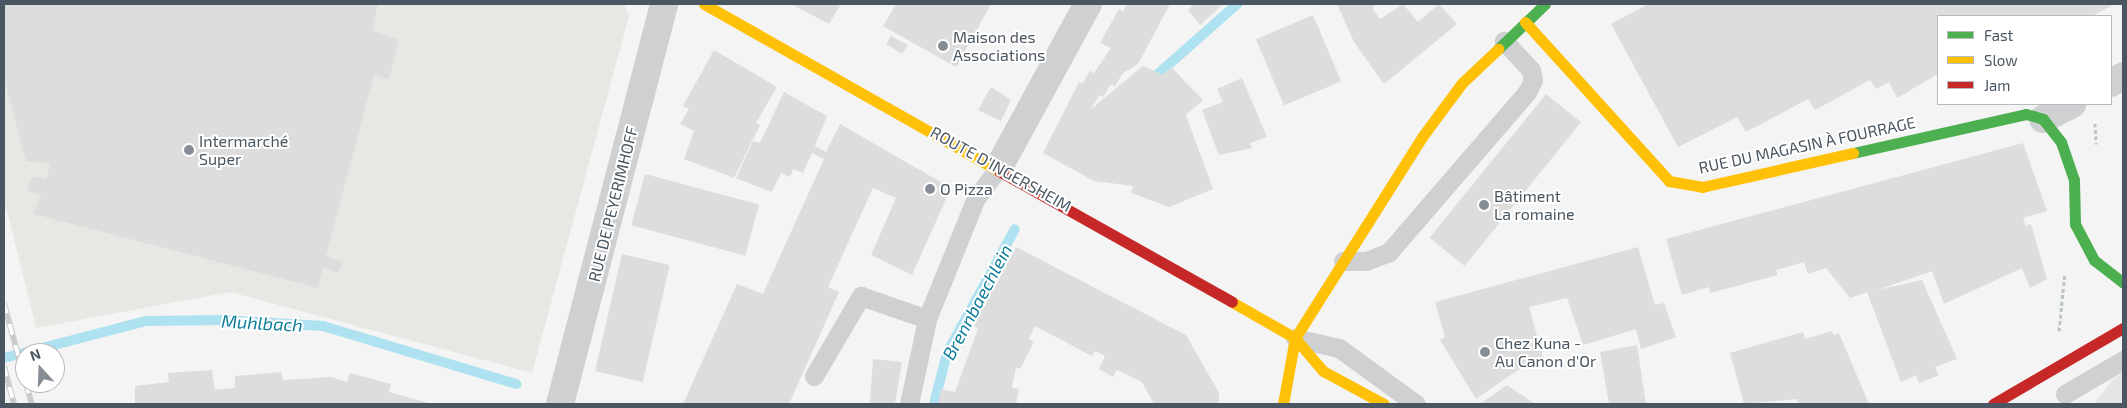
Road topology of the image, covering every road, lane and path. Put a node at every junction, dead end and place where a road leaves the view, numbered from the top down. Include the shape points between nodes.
1 (664, 4) edge
2 (704, 4) edge
3 (1088, 4) edge
4 (1545, 4) edge
5 (1525, 22) junction
6 (1504, 41) junction
7 (2123, 76) edge
8 (2112, 82) edge
9 (2070, 105) edge
10 (2043, 118) junction
11 (1000, 167) junction
12 (1343, 261) junction
13 (2123, 282) edge
14 (927, 319) junction
15 (2123, 328) edge
16 (1295, 338) junction
17 (2123, 360) edge
18 (2061, 364) junction
19 (814, 376) dead end
20 (1366, 393) junction
21 (2064, 399) edge
22 (1354, 400) dead end
23 (560, 404) edge
24 (909, 404) edge
25 (1283, 404) edge
26 (1384, 404) edge
27 (1416, 404) edge
28 (1993, 404) edge

1 - 23 street, RUE DE PEYERIMHOFF
2 - 11 main road, ROUTE D'INGERSHEIM
3 - 11 street
4 - 5 main road
5 - 6 main road
5 - 10 main road, RUE DU MAGASIN À FOURRAGE via 1669,181 1702,187 2026,114
6 - 12 main road via 1462,83 1422,137
6 - 12 lane via 1531,70 1533,80 1527,92 1389,252 1366,261
7 - 8 street
9 - 10 street
10 - 13 main road via 2061,142 2074,180 2076,224 2094,260
11 - 14 lane via 976,198
11 - 16 main road, ROUTE D'INGERSHEIM
12 - 16 main road
14 - 19 lane via 861,296
14 - 24 lane
15 - 18 main road
16 - 20 main road, ROUTE D'INGERSHEIM via 1323,371
16 - 25 main road
16 - 27 lane, ROUTE D'INGERSHEIM via 1339,348
17 - 21 lane
18 - 21 lane
18 - 28 main road
20 - 22 main road
20 - 26 main road, ROUTE D'INGERSHEIM

